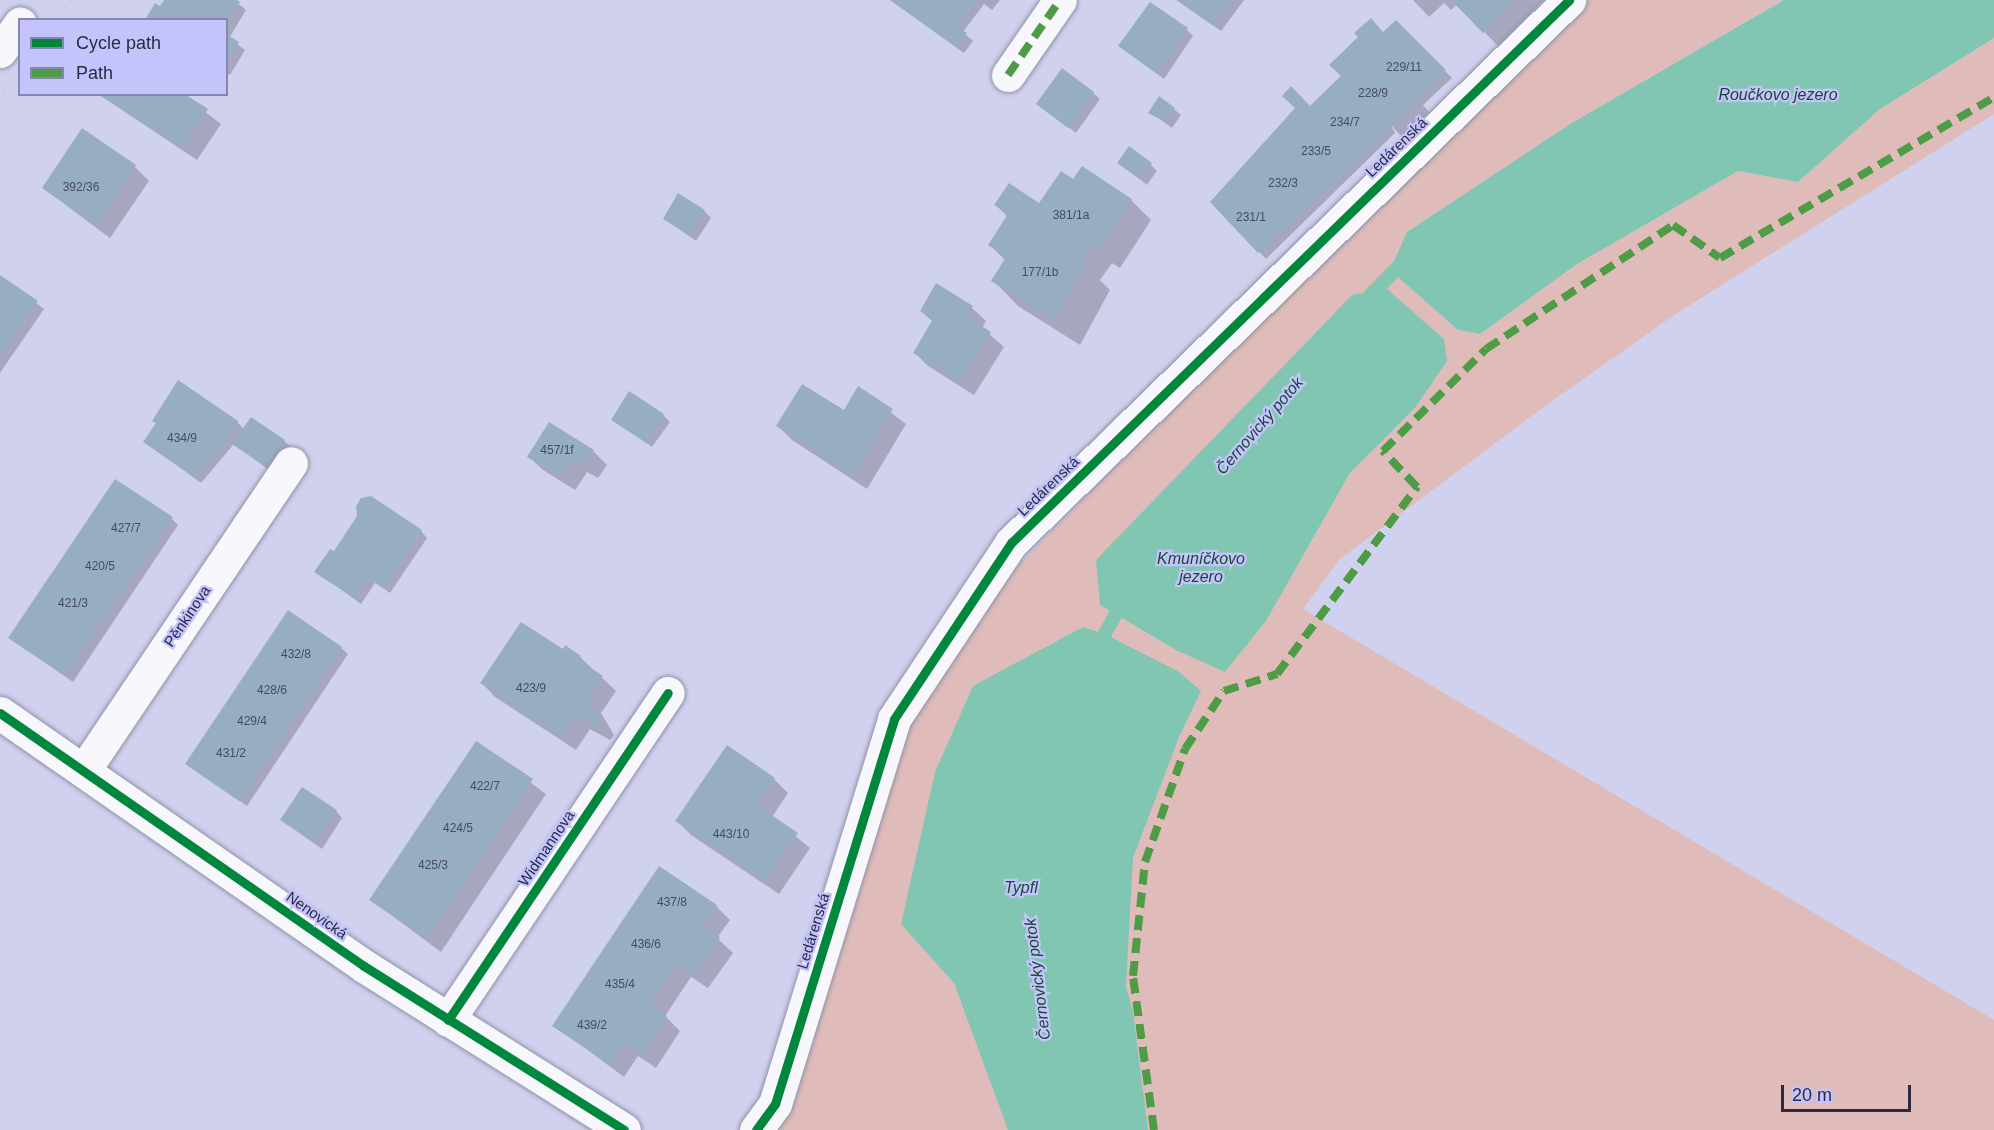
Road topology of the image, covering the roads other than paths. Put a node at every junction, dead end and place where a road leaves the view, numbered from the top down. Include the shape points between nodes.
1 (36, 0) edge
2 (1060, 0) edge
3 (1569, 0) edge
4 (23, 18) edge
5 (18, 26) edge
6 (0, 51) edge
7 (1008, 75) dead end
8 (291, 463) dead end
9 (668, 693) dead end
10 (0, 712) edge
11 (84, 770) junction
12 (448, 1020) junction
13 (624, 1130) edge
14 (756, 1130) edge

1 - 4 street
2 - 7 street
3 - 14 street, Ledárenská via 1011,543 894,719 775,1104
5 - 6 street
8 - 11 street, Pěnkinova
9 - 12 street, Widmannova
10 - 11 street, Nenovická
11 - 12 street, Nenovická via 364,966
12 - 13 street, Nenovická

